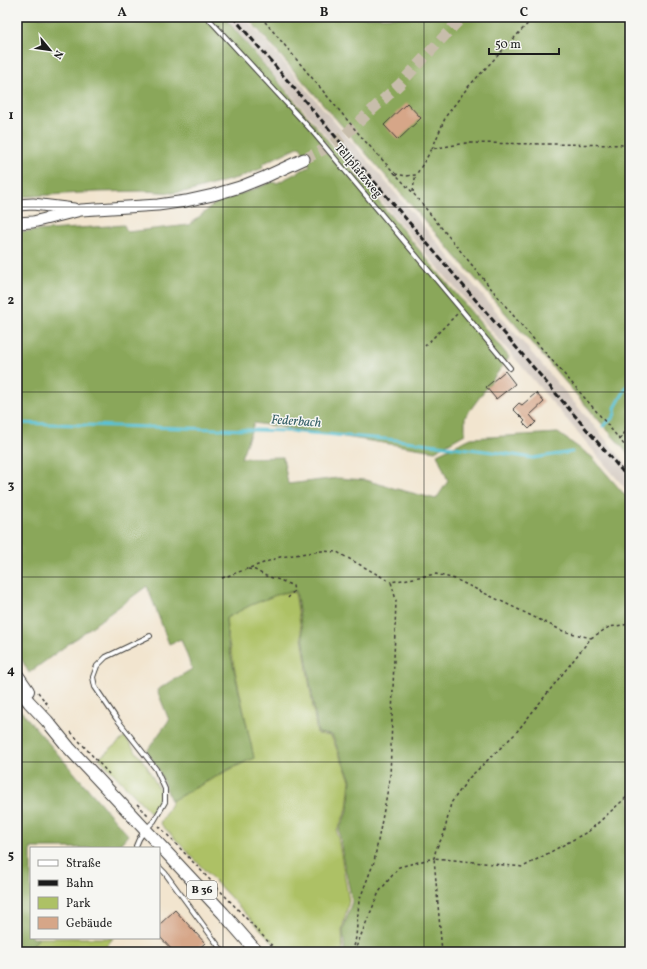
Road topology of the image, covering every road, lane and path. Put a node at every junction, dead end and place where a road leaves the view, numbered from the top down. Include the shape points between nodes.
1 (207, 17) edge
2 (261, 17) edge
3 (534, 17) edge
4 (630, 145) edge
5 (432, 149) junction
6 (304, 159) tunnel mouth
7 (395, 174) junction
8 (416, 175) junction
9 (413, 193) junction
10 (17, 205) edge
11 (81, 210) junction
12 (17, 223) edge
13 (461, 310) junction
14 (425, 346) dead end
15 (510, 368) dead end
16 (630, 419) edge
17 (620, 440) junction
18 (630, 452) edge
19 (247, 569) junction
20 (222, 578) dead end
21 (391, 582) junction
22 (288, 598) dead end
23 (630, 624) edge
24 (150, 636) dead end
25 (590, 638) junction
26 (17, 678) edge
27 (47, 704) dead end
28 (49, 715) junction
29 (69, 730) dead end
30 (113, 778) dead end
31 (630, 794) edge
32 (134, 801) dead end
33 (154, 821) junction
34 (145, 830) junction
35 (136, 847) edge
36 (434, 858) junction
37 (160, 868) edge
38 (223, 952) edge
39 (257, 952) edge
40 (278, 952) edge
41 (354, 952) edge
42 (442, 952) edge

1 - 13 lane, Tellplatzweg via 312,131
2 - 7 path
3 - 5 path via 468,87 446,116
4 - 5 path via 466,143
5 - 8 path
6 - 11 main road via 246,185 213,195 158,205
7 - 8 path
7 - 9 path
8 - 9 path
9 - 17 path
10 - 11 main road via 33,204
11 - 12 main road via 33,222
13 - 14 path
13 - 15 lane, Tellplatzweg
16 - 17 path
17 - 18 path
19 - 20 path
19 - 21 path via 280,557 321,550 337,552
19 - 22 path via 293,586 294,591
21 - 25 path via 436,574 455,579 564,631
21 - 41 path via 396,600 390,778 374,862 359,901
23 - 25 path via 609,627
24 - 33 lane via 106,657 97,666 93,677 95,687 156,769 165,789 166,802
25 - 36 path via 515,734 469,778 451,803 444,834
26 - 28 main road, B 36 via 28,702
27 - 28 path
28 - 34 main road, B 36 via 68,748
29 - 30 path
31 - 36 path via 589,831 523,867
32 - 33 path
33 - 34 lane
33 - 40 path
34 - 35 lane
34 - 39 main road, B 36
36 - 41 path via 399,867 379,892
36 - 42 path
37 - 38 lane

